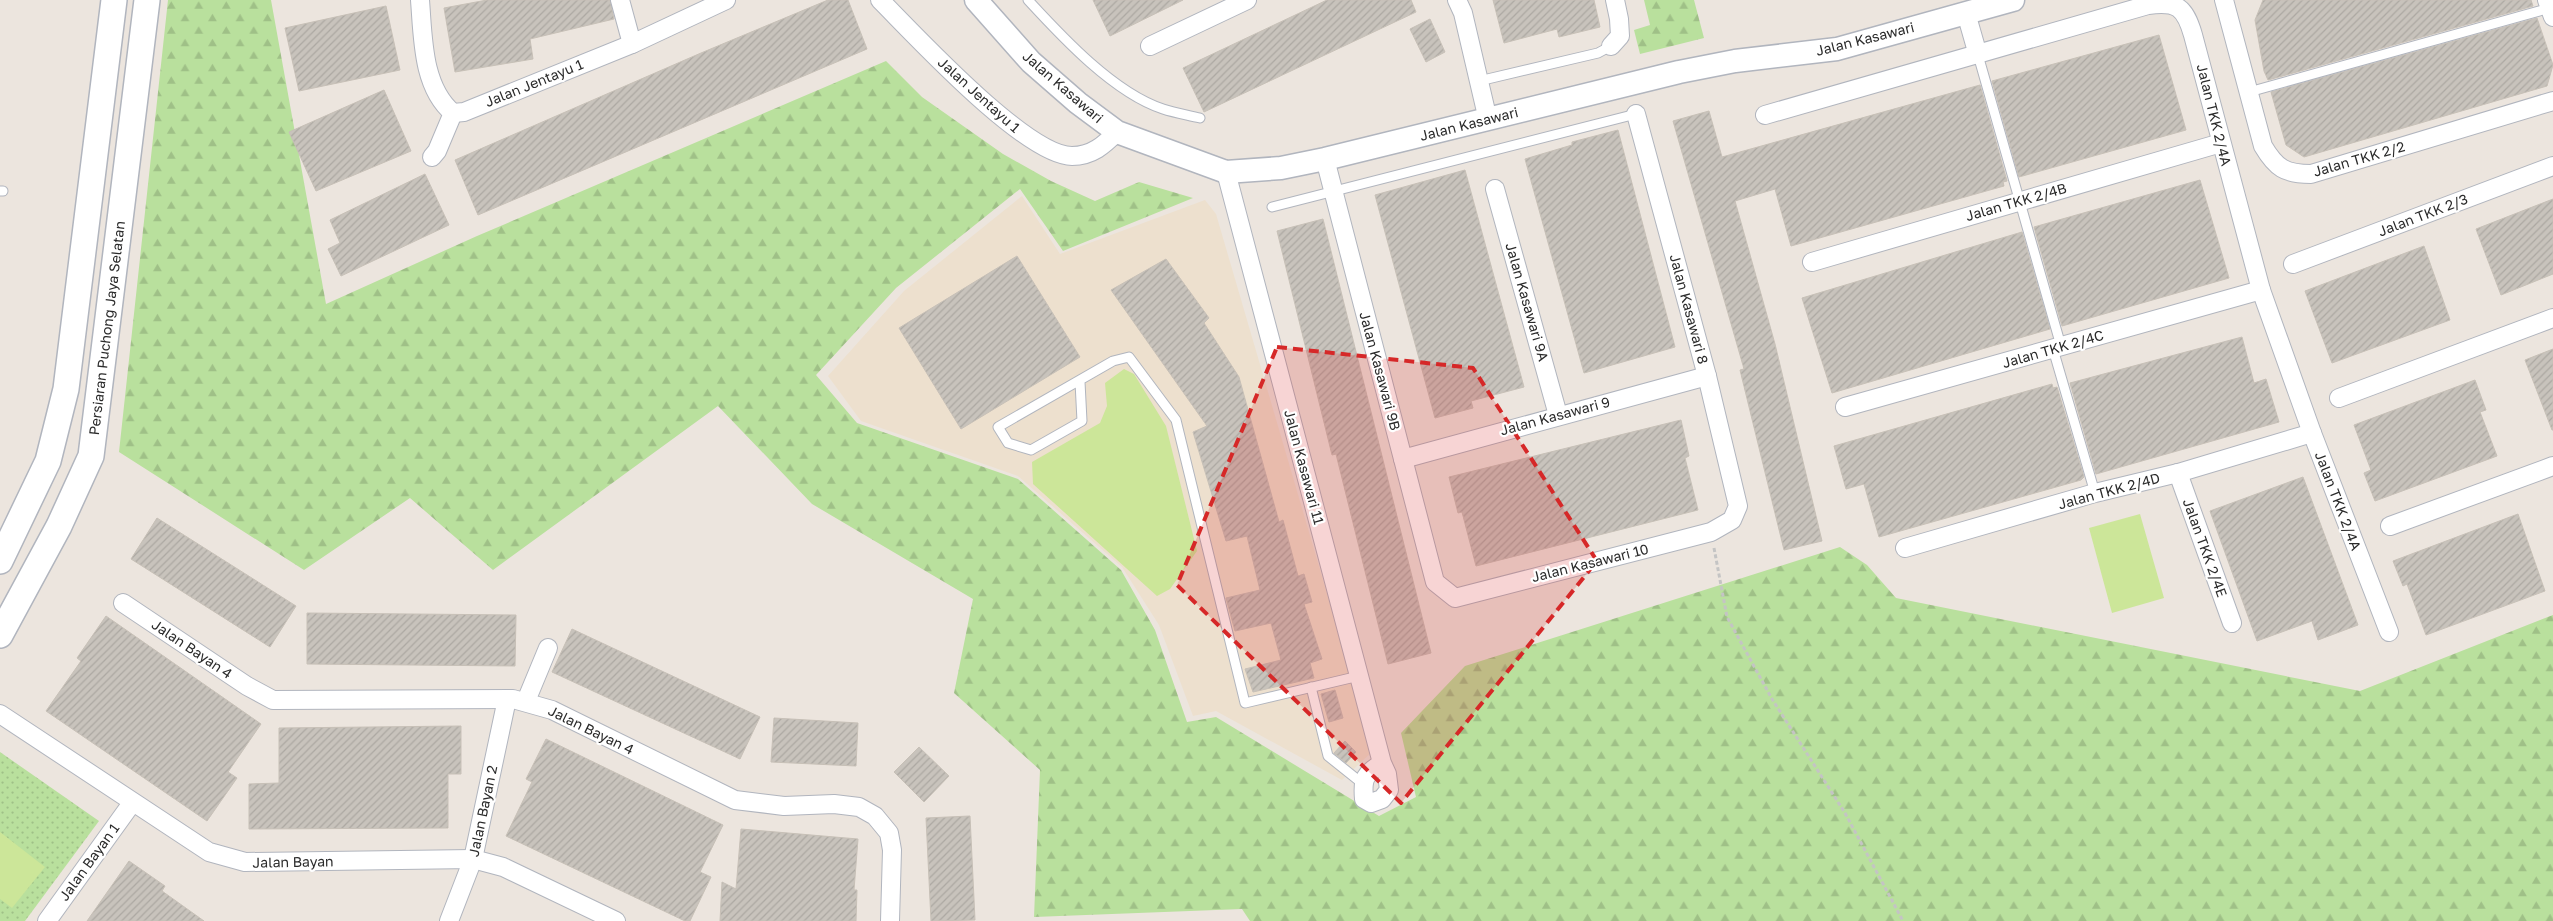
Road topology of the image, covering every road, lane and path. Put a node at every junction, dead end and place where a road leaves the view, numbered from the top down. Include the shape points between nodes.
1 (114, 0) edge
2 (147, 0) edge
3 (420, 0) edge
4 (620, 0) edge
5 (726, 0) edge
6 (880, 0) edge
7 (976, 0) edge
8 (1028, 0) edge
9 (1247, 0) edge
10 (1457, 0) edge
11 (1615, 0) edge
12 (2013, 0) edge
13 (2224, 0) edge
14 (2550, 8) edge
15 (1966, 13) junction
16 (632, 44) junction
17 (1150, 46) dead end
18 (1611, 46) joint
19 (1978, 55) junction
20 (1479, 81) junction
21 (2249, 92) junction
22 (2553, 101) edge
23 (453, 114) junction
24 (1636, 114) joint
25 (1765, 115) dead end
26 (1200, 118) dead end
27 (1488, 120) junction
28 (1117, 132) junction
29 (2221, 144) junction
30 (432, 157) dead end
31 (1325, 159) junction
32 (2553, 166) edge
33 (1226, 172) junction
34 (1495, 189) dead end
35 (1334, 192) junction
36 (2020, 200) junction
37 (1272, 207) dead end
38 (1812, 262) dead end
39 (2293, 264) dead end
40 (2261, 290) junction
41 (2553, 318) edge
42 (2057, 347) junction
43 (1707, 376) junction
44 (1080, 382) junction
45 (2339, 398) dead end
46 (1845, 408) dead end
47 (1558, 415) junction
48 (2312, 433) junction
49 (1403, 459) junction
50 (2553, 466) edge
51 (2178, 473) junction
52 (2095, 493) junction
53 (1738, 506) joint
54 (2390, 526) dead end
55 (1710, 532) junction
56 (1905, 548) dead end
57 (0, 562) edge
58 (1435, 582) joint
59 (123, 603) dead end
60 (2232, 623) dead end
61 (2389, 632) dead end
62 (0, 635) edge
63 (548, 648) dead end
64 (1359, 676) junction
65 (1311, 687) junction
66 (507, 699) junction
67 (526, 701) junction
68 (0, 714) edge
69 (1382, 762) junction
70 (1362, 784) junction
71 (132, 803) junction
72 (473, 859) junction
73 (47, 921) edge
74 (449, 921) edge
75 (616, 921) edge
76 (890, 921) edge
77 (1903, 921) edge

1 - 57 main road via 66,389 48,461
2 - 62 main road, Persiaran Puchong Jaya Selatan via 90,456 59,526
3 - 23 street via 432,84 445,107
4 - 16 street
5 - 16 street, Jalan Jentayu 1
6 - 28 street, Jalan Jentayu 1 via 946,67 1020,133 1056,154 1073,156 1098,150
7 - 28 street, Jalan Kasawari via 1032,62 1078,104
8 - 26 lane via 1085,59 1129,92 1161,108
9 - 17 street
10 - 20 street
11 - 18 street via 1620,36
12 - 15 street, Jalan Kasawari
13 - 21 street, Jalan TKK 2/2
14 - 21 lane
15 - 19 street
15 - 27 street, Jalan Kasawari via 1837,49 1735,60 1585,93
16 - 23 street, Jalan Jentayu 1
18 - 20 lane via 1598,53
19 - 25 street, Jalan TKK 2/4A
19 - 29 street, Jalan TKK 2/4A via 2148,5 2165,2 2179,7 2189,19
19 - 36 lane
20 - 27 street
21 - 22 street, Jalan TKK 2/2 via 2263,146 2272,162 2295,174 2311,174
23 - 30 street
24 - 35 lane
24 - 43 street, Jalan Kasawari 8
27 - 31 street, Jalan Kasawari
28 - 33 street, Jalan Kasawari
29 - 36 street, Jalan TKK 2/4B
29 - 40 street, Jalan TKK 2/4A
31 - 33 street, Jalan Kasawari via 1281,168
31 - 35 street, Jalan Kasawari 9B
32 - 39 street, Jalan TKK 2/3
33 - 64 street, Jalan Kasawari 11
34 - 47 street, Jalan Kasawari 9A
35 - 37 lane
35 - 49 street, Jalan Kasawari 9B
36 - 38 street, Jalan TKK 2/4B
36 - 42 lane
40 - 42 street, Jalan TKK 2/4C
40 - 48 street, Jalan TKK 2/4A
41 - 45 street
42 - 46 street, Jalan TKK 2/4C
42 - 52 lane
43 - 47 street, Jalan Kasawari 9
43 - 53 street, Jalan Kasawari 8
44 - 44 lane via 1082,421 1030,450 1008,442 998,427
44 - 65 lane via 1113,361 1129,357 1176,420 1245,703
47 - 49 street, Jalan Kasawari 9
48 - 51 street, Jalan TKK 2/4D
48 - 61 street, Jalan TKK 2/4A
49 - 58 street, Jalan Kasawari 9B
50 - 54 street
51 - 52 street, Jalan TKK 2/4D
51 - 60 street, Jalan TKK 2/4E
52 - 56 street, Jalan TKK 2/4D
53 - 55 street, Jalan Kasawari 10 via 1732,520
55 - 58 street, Jalan Kasawari 10 via 1455,598
55 - 77 path via 1727,617 1772,699 1845,813
59 - 66 street, Jalan Bayan 4 via 273,700
63 - 67 street
64 - 65 lane
64 - 69 street, Jalan Kasawari 11
65 - 70 lane via 1328,756
66 - 67 street, Jalan Bayan 4
66 - 72 street, Jalan Bayan 2
67 - 76 street, Jalan Bayan 4 via 552,710 735,800 784,806 834,804 859,807 875,816 888,833 892,850
68 - 71 street, Jalan Bayan
69 - 70 street via 1367,773
69 - 70 street, Jalan Kasawari 11 via 1389,790 1382,799 1371,803 1364,799
71 - 72 street, Jalan Bayan via 208,852 245,862
71 - 73 street, Jalan Bayan 1
72 - 74 street, Jalan Bayan 2
72 - 75 street, Jalan Bayan via 503,867

